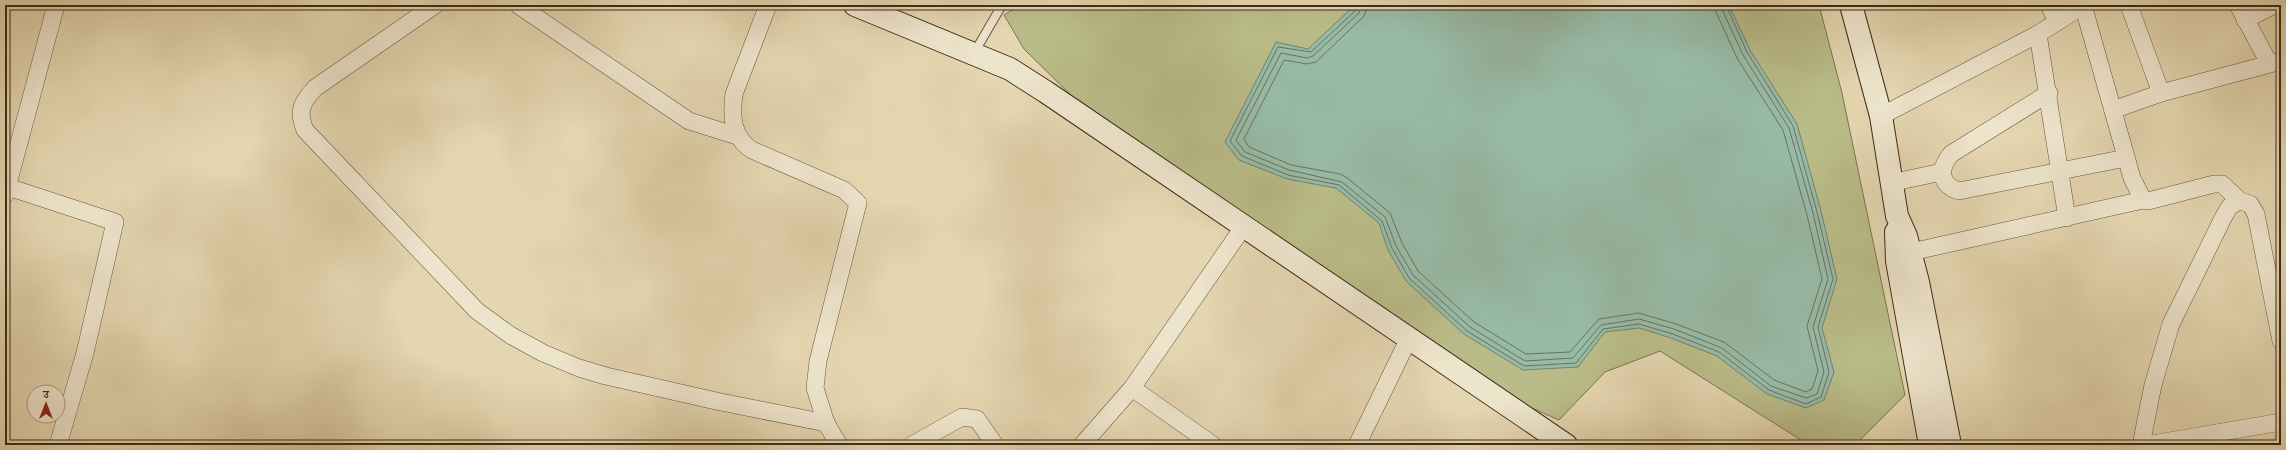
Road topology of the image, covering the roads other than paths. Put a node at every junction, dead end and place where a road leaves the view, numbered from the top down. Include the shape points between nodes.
1 (56, 5) edge
2 (435, 5) edge
3 (518, 5) edge
4 (768, 5) edge
5 (855, 5) edge
6 (1002, 5) edge
7 (1851, 5) edge
8 (2049, 5) edge
9 (2084, 5) edge
10 (2129, 5) edge
11 (2274, 5) edge
12 (2242, 12) edge
13 (2057, 22) junction
14 (2038, 34) junction
15 (974, 54) junction
16 (2275, 62) edge
17 (2048, 93) junction
18 (2161, 93) junction
19 (2113, 110) junction
20 (1881, 116) junction
21 (737, 136) junction
22 (2126, 158) junction
23 (2061, 171) junction
24 (1942, 172) junction
25 (1890, 183) junction
26 (6, 189) edge
27 (2142, 200) junction
28 (2240, 201) junction
29 (1897, 216) junction
30 (2067, 218) junction
31 (1244, 226) junction
32 (1911, 252) junction
33 (1409, 338) junction
34 (2281, 341) edge
35 (1132, 388) junction
36 (2281, 422) edge
37 (826, 423) junction
38 (58, 445) edge
39 (839, 445) edge
40 (912, 445) edge
41 (995, 445) edge
42 (1082, 445) edge
43 (1213, 445) edge
44 (1357, 445) edge
45 (1566, 445) edge
46 (1930, 445) edge
47 (1950, 445) edge
48 (2141, 445) edge
49 (2146, 445) edge

1 - 26 street
2 - 37 street via 316,88 302,108 300,118 305,130 477,311 510,335 543,353 606,376
3 - 21 street via 689,121
4 - 21 street via 734,94 732,109
5 - 15 street
6 - 15 lane
7 - 20 street
8 - 13 street
9 - 13 street
9 - 19 street
10 - 18 street
11 - 12 street
12 - 16 street
13 - 14 street
14 - 17 street
14 - 20 street
15 - 31 street via 1010,69
16 - 18 street
17 - 23 street
17 - 24 street via 1951,154 1945,161
18 - 19 street
19 - 22 street
20 - 25 street
21 - 37 street via 752,150 844,190 858,204 818,361 815,388
22 - 23 street
22 - 27 street
23 - 24 street via 1959,191 1947,185
23 - 30 street
24 - 25 street
25 - 29 street
26 - 38 street via 115,222 85,353
27 - 28 street via 2148,201 2222,184
27 - 30 street
28 - 34 street via 2250,204 2256,214
28 - 48 street via 2230,206 2223,218 2171,324 2153,385
29 - 32 street
29 - 46 street via 1897,261
30 - 32 street
31 - 33 street
31 - 35 street
32 - 47 street
33 - 44 street
33 - 45 street
35 - 42 street
35 - 43 street
36 - 49 street
37 - 39 street
40 - 41 street via 962,417 977,419

